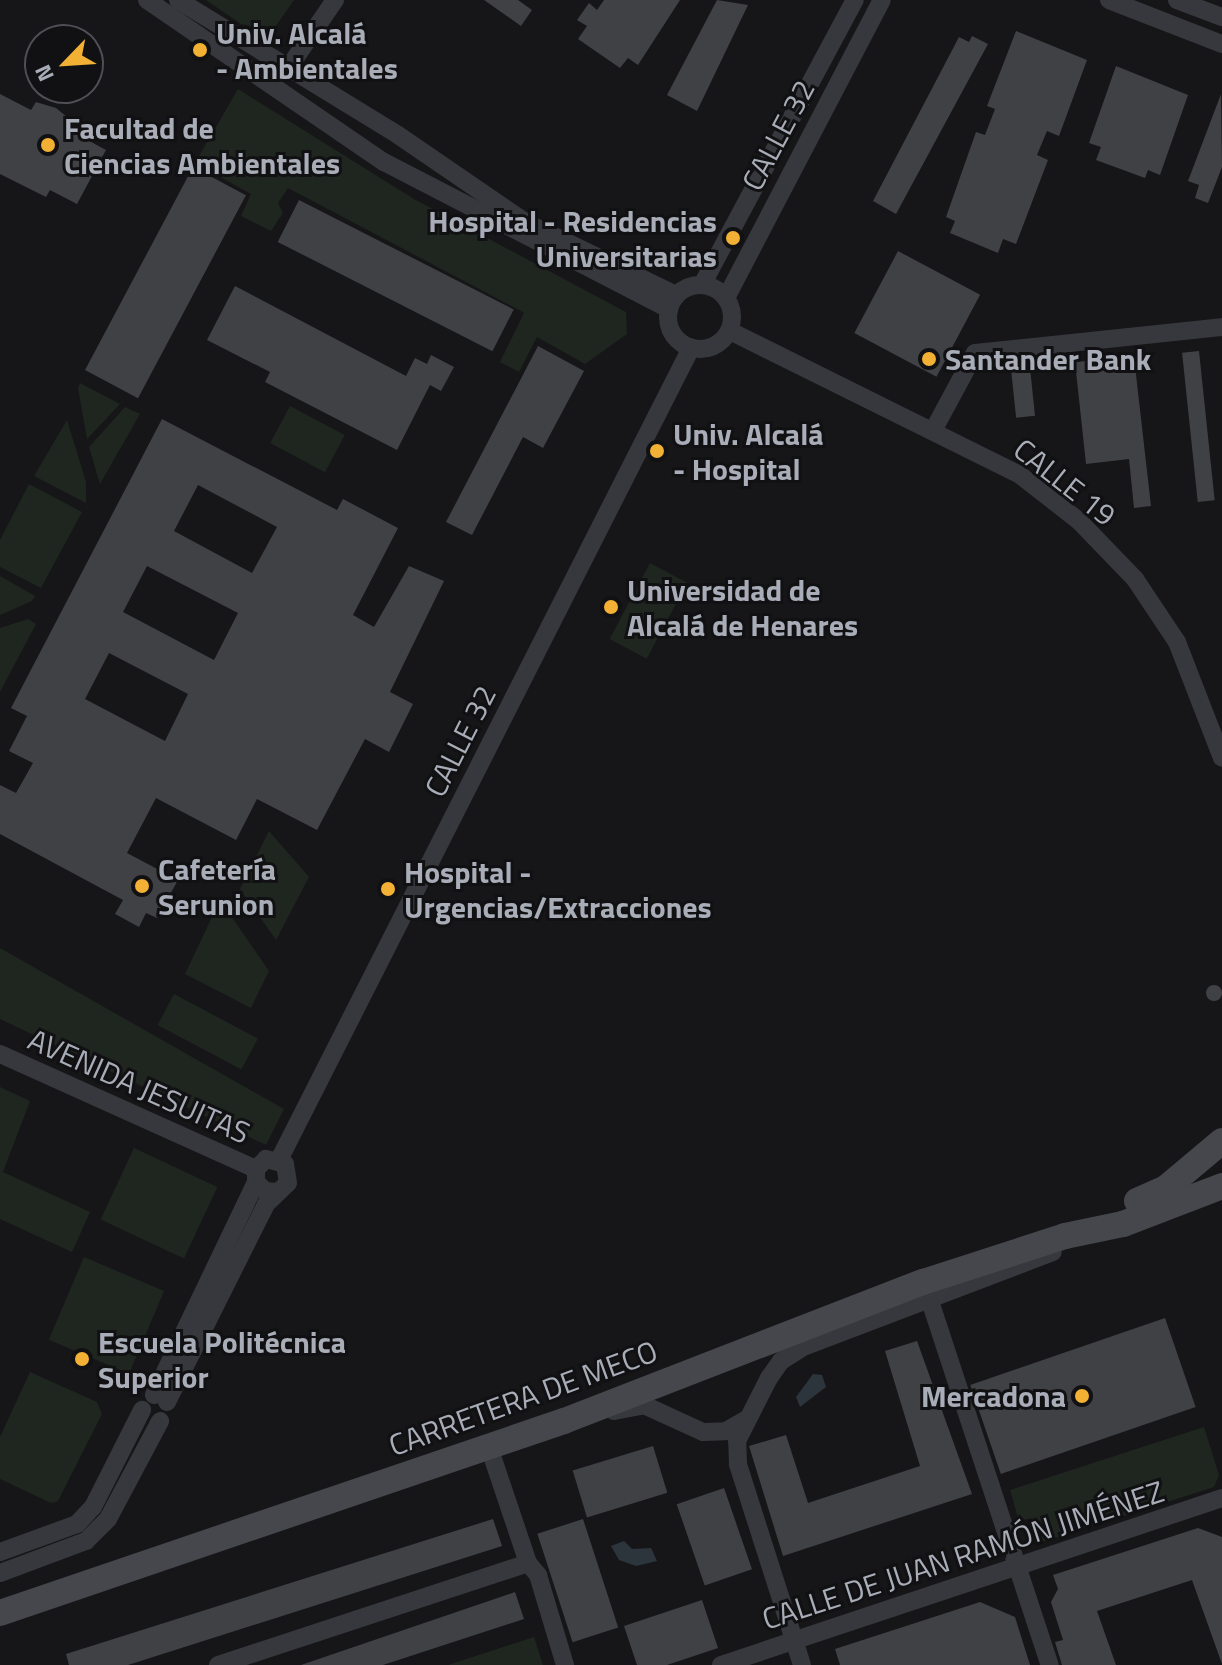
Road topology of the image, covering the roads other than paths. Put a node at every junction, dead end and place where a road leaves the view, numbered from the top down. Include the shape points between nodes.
1 (147, 0) edge
2 (178, 0) edge
3 (335, 0) edge
4 (855, 0) edge
5 (882, 0) edge
6 (1109, 0) edge
7 (1177, 0) edge
8 (1222, 17) edge
9 (1222, 44) edge
10 (287, 70) junction
11 (702, 285) junction
12 (726, 298) junction
13 (673, 302) junction
14 (1222, 327) edge
15 (730, 331) junction
16 (691, 348) junction
17 (934, 429) junction
18 (1222, 758) edge
19 (0, 1054) edge
20 (1222, 1141) edge
21 (279, 1160) junction
22 (256, 1175) junction
23 (1222, 1186) edge
24 (278, 1192) junction
25 (1123, 1224) junction
26 (1065, 1236) junction
27 (930, 1301) junction
28 (154, 1403) junction
29 (745, 1420) junction
30 (564, 1421) junction
31 (703, 1432) junction
32 (489, 1447) junction
33 (738, 1464) junction
34 (1222, 1498) edge
35 (101, 1526) junction
36 (0, 1552) edge
37 (0, 1559) edge
38 (528, 1563) junction
39 (1017, 1567) junction
40 (0, 1573) edge
41 (0, 1613) edge
42 (794, 1641) junction
43 (218, 1665) edge
44 (565, 1665) edge
45 (721, 1665) edge
46 (802, 1665) edge
47 (1050, 1665) edge

1 - 13 street via 384,162
2 - 10 street
3 - 10 street
4 - 11 street, CALLE 32
5 - 12 street, CALLE 32
6 - 9 street
7 - 8 street
10 - 13 street via 398,135 525,222
11 - 12 street
11 - 13 street
12 - 15 street via 732,314
13 - 16 street via 672,333
14 - 17 street via 975,353
15 - 16 street via 717,345
15 - 17 street, CALLE 19
16 - 21 street, CALLE 32
17 - 18 street, CALLE 19 via 1020,475 1079,521 1135,579 1177,642
19 - 22 street, AVENIDA JESUITAS
20 - 26 street, CARRETERA DE MECO via 1166,1188
21 - 22 street via 266,1159
21 - 24 street via 289,1176
22 - 24 street via 265,1191
22 - 28 street
23 - 25 street, CARRETERA DE MECO
24 - 28 street via 266,1204
25 - 26 street, CARRETERA DE MECO
25 - 27 street
26 - 30 street, CARRETERA DE MECO via 812,1323
27 - 29 street via 803,1347 781,1361
27 - 39 street
28 - 35 street via 148,1420 160,1421
28 - 36 street via 93,1507 77,1524
29 - 31 street via 726,1431
29 - 33 street via 737,1441
30 - 31 street via 644,1405
30 - 32 street, CARRETERA DE MECO
31 - 33 street
32 - 38 street
32 - 41 street, CARRETERA DE MECO
33 - 42 street
34 - 39 street, CALLE DE JUAN RAMÓN JIMÉNEZ
35 - 37 street
35 - 40 street via 86,1541
38 - 43 street
38 - 44 street via 538,1575
39 - 42 street, CALLE DE JUAN RAMÓN JIMÉNEZ
39 - 47 street
42 - 45 street, CALLE DE JUAN RAMÓN JIMÉNEZ
42 - 46 street

